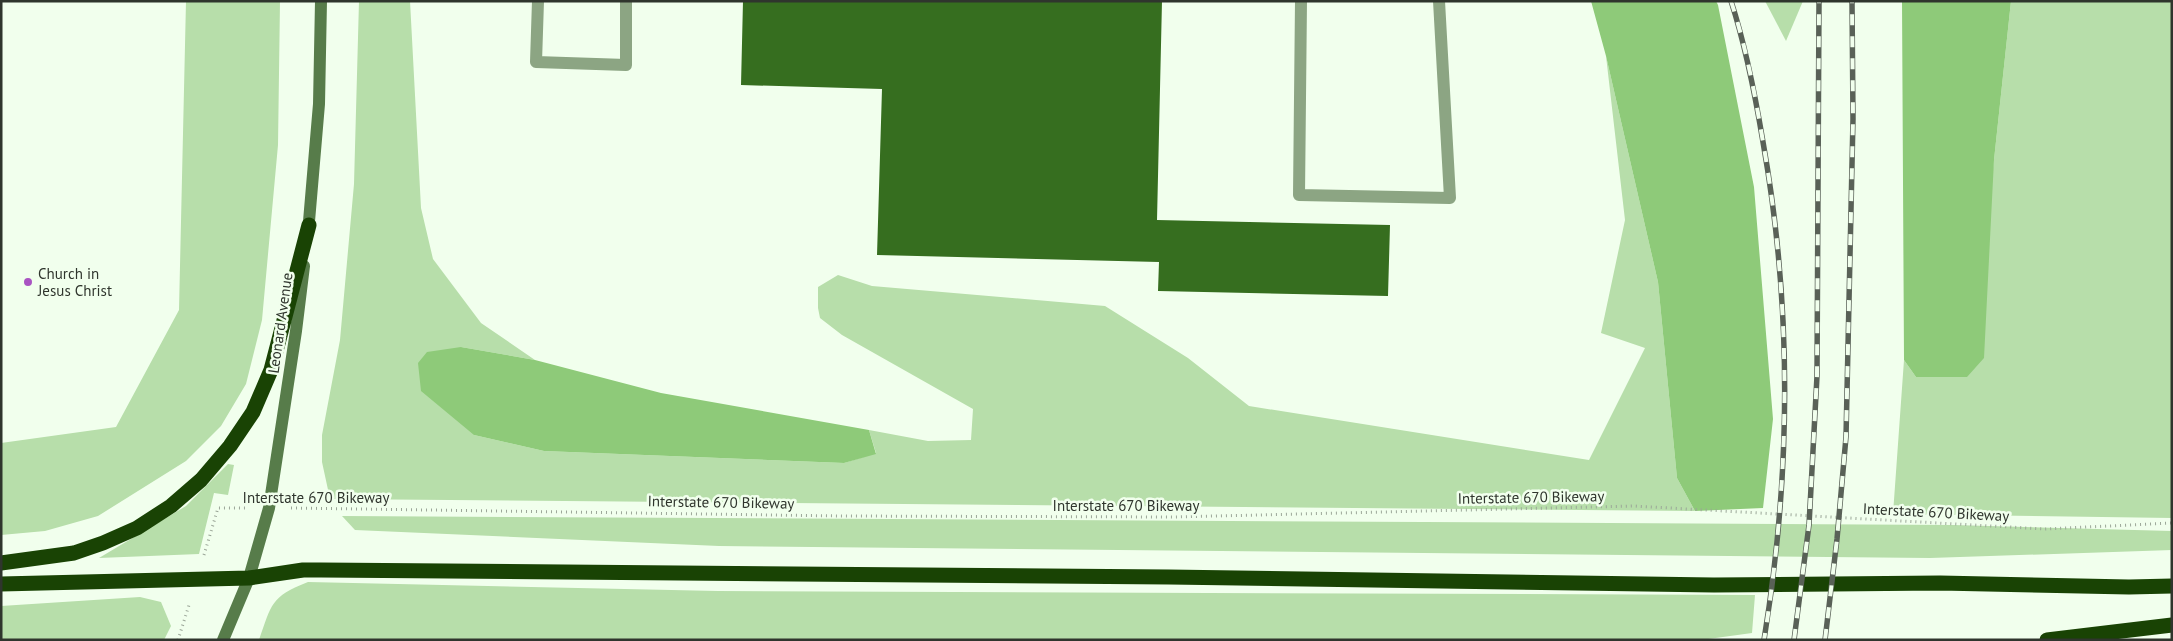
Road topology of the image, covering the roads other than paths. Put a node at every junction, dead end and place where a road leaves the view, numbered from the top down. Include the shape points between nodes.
1 (321, 1) edge
2 (538, 1) edge
3 (626, 1) edge
4 (1301, 1) edge
5 (1439, 1) edge
6 (308, 225) junction
7 (1, 563) edge
8 (248, 578) junction
9 (1, 584) edge
10 (2172, 586) edge
11 (2172, 625) edge
12 (223, 640) edge
13 (2047, 640) edge

1 - 6 main road, Leonard Avenue via 319,104
2 - 3 lane via 536,62 626,65
4 - 5 lane via 1299,195 1450,198
6 - 7 highway via 271,370 253,412 201,480 171,506 137,528 103,543 74,554
6 - 8 main road, Leonard Avenue via 296,331 269,508
8 - 9 highway
8 - 10 highway via 321,570 1714,585
8 - 12 main road, Leonard Avenue
11 - 13 highway

